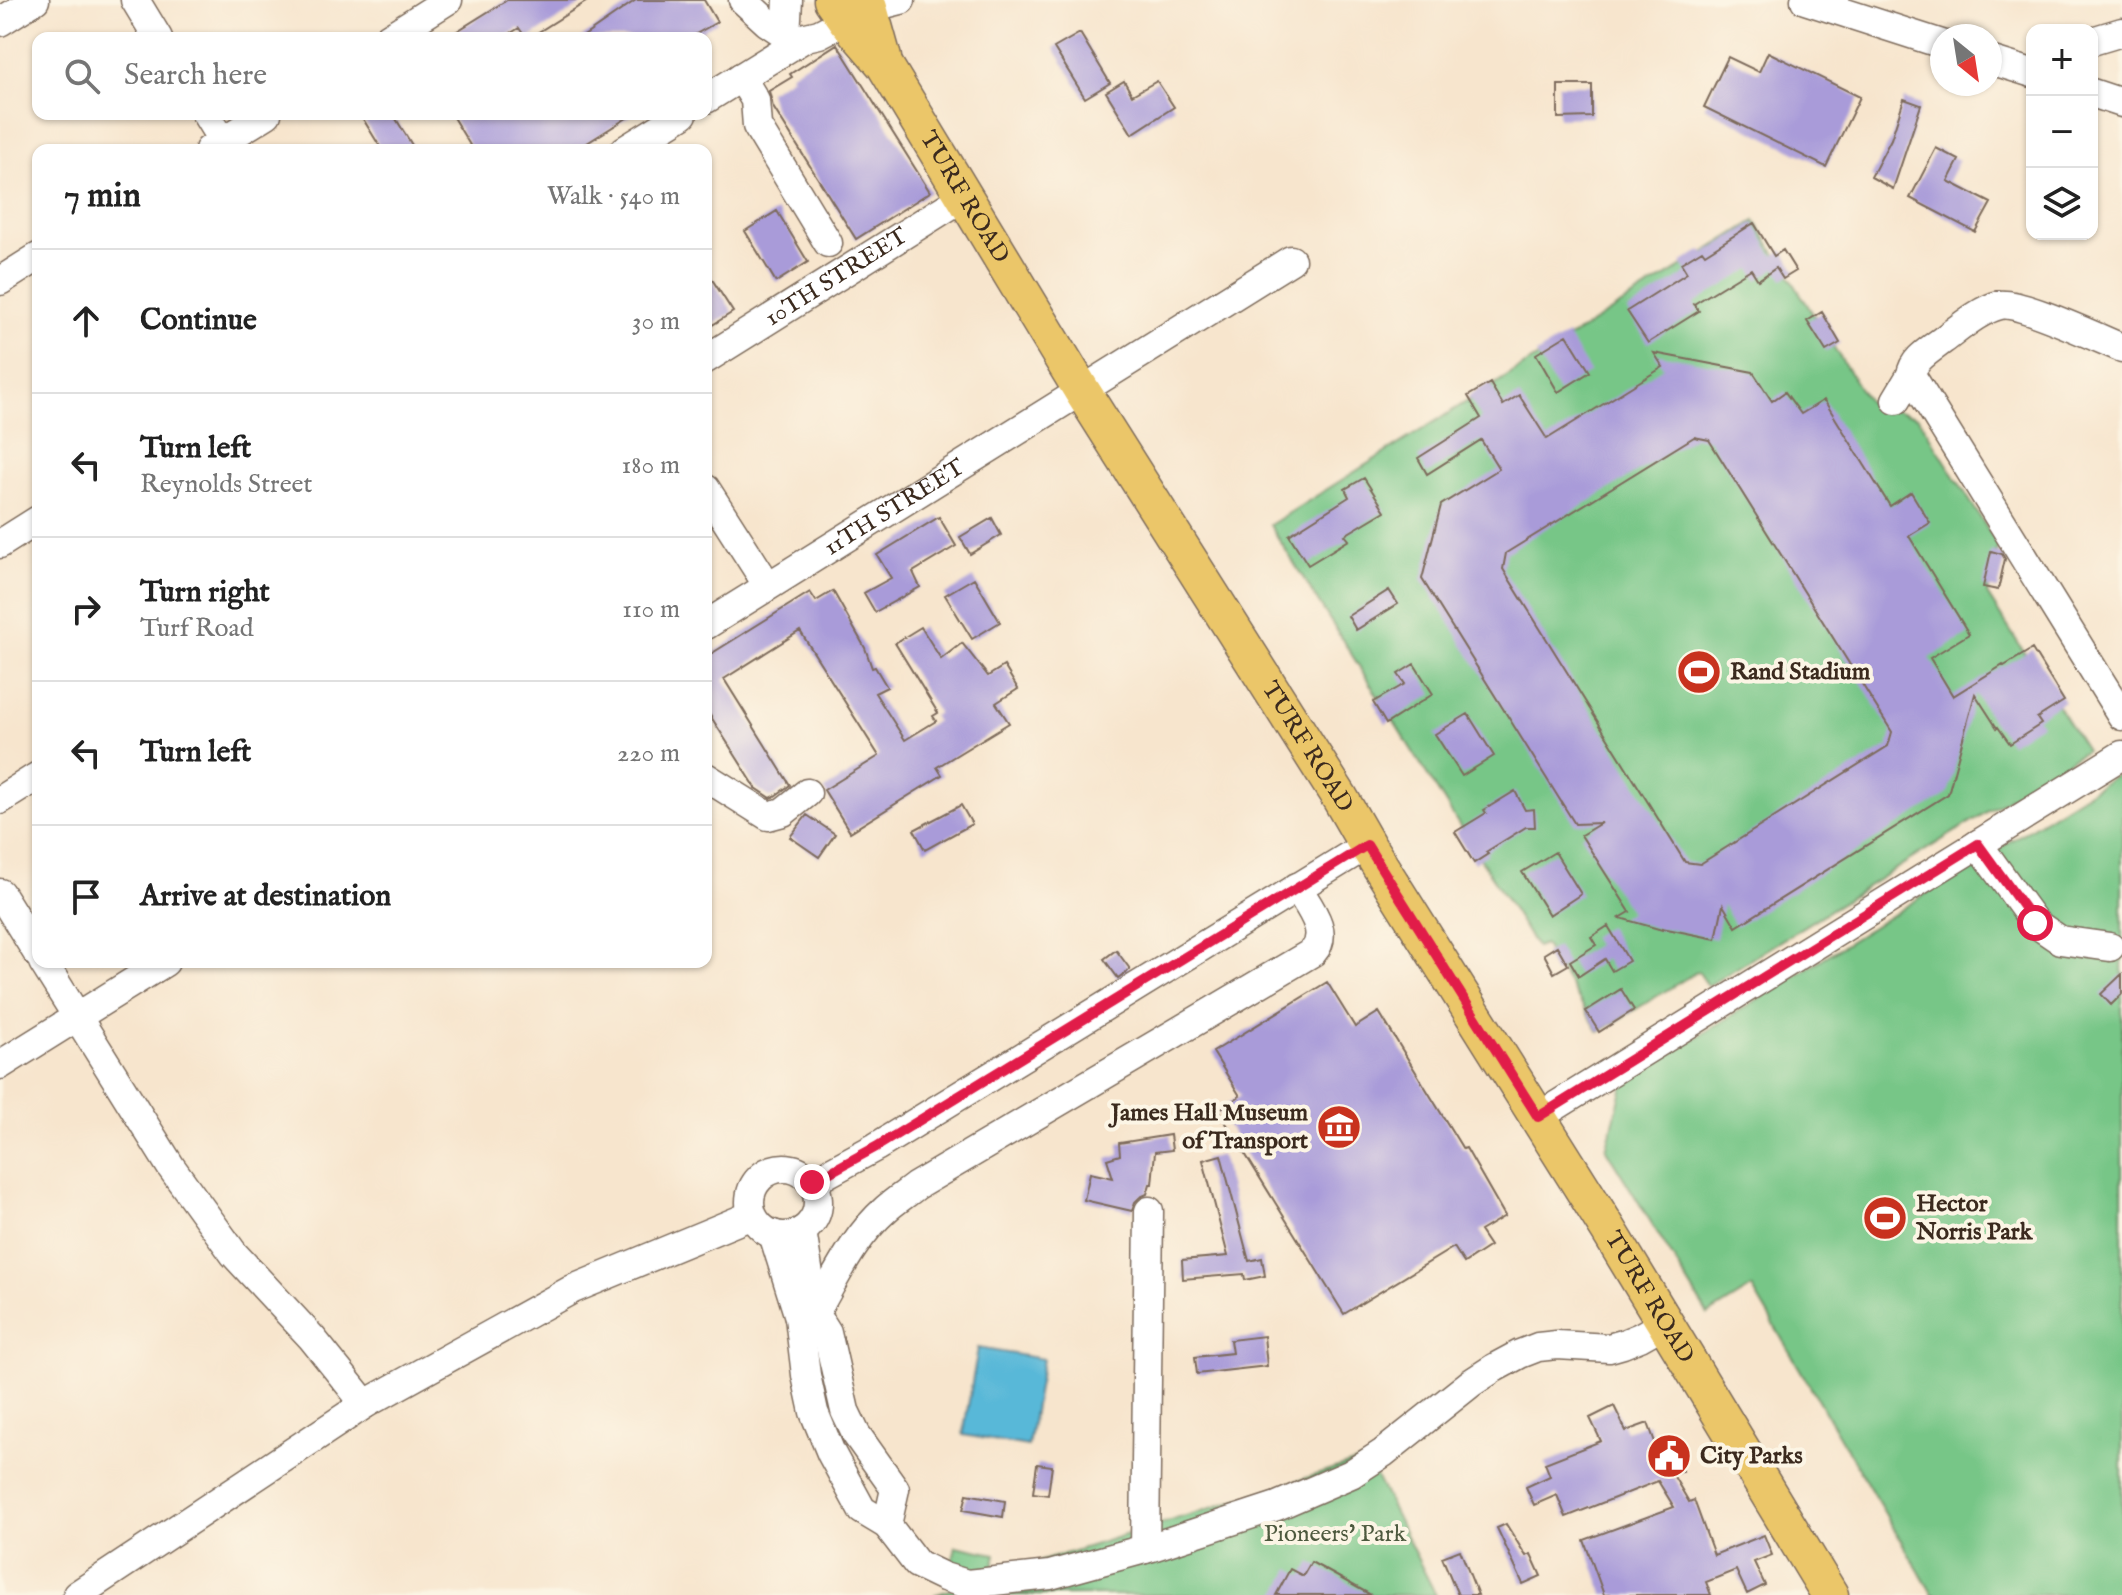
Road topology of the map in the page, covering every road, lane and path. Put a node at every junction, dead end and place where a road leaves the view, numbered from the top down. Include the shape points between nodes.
1 (35, 0) edge
2 (135, 0) edge
3 (448, 0) edge
4 (743, 0) edge
5 (788, 0) edge
6 (1805, 0) edge
7 (854, 4) edge
8 (0, 21) edge
9 (154, 32) edge
10 (397, 32) edge
11 (2122, 32) edge
12 (796, 38) junction
13 (2098, 39) edge
14 (1930, 40) edge
15 (2002, 63) edge
16 (2026, 69) edge
17 (741, 77) junction
18 (712, 95) edge
19 (2098, 95) edge
20 (2122, 103) edge
21 (209, 120) edge
22 (258, 120) edge
23 (673, 120) edge
24 (219, 144) edge
25 (224, 144) edge
26 (635, 144) edge
27 (965, 196) junction
28 (828, 243) dead end
29 (1291, 260) dead end
30 (32, 261) edge
31 (0, 281) edge
32 (2122, 348) edge
33 (712, 355) edge
34 (1911, 375) junction
35 (1082, 391) junction
36 (1896, 400) dead end
37 (712, 498) edge
38 (32, 524) edge
39 (0, 544) edge
40 (768, 586) junction
41 (712, 621) edge
42 (2122, 716) edge
43 (2122, 755) edge
44 (32, 780) edge
45 (712, 781) edge
46 (807, 793) dead end
47 (0, 800) edge
48 (1978, 844) junction
49 (1367, 845) junction
50 (1297, 887) junction
51 (0, 893) edge
52 (32, 944) edge
53 (2110, 947) dead end
54 (47, 968) edge
55 (155, 968) edge
56 (77, 1017) junction
57 (0, 1065) edge
58 (1538, 1117) junction
59 (812, 1182) junction
60 (1149, 1211) dead end
61 (752, 1215) junction
62 (802, 1231) junction
63 (773, 1234) junction
64 (807, 1315) junction
65 (1665, 1323) junction
66 (365, 1404) junction
67 (1145, 1549) junction
68 (77, 1595) edge
69 (1830, 1595) edge

1 - 8 street
2 - 9 street
3 - 10 street
4 - 12 street
5 - 12 street
6 - 14 street
7 - 12 street via 819,34
7 - 27 main road, TURF ROAD via 884,64
11 - 13 street
12 - 17 street
15 - 16 street
17 - 18 street
17 - 28 street via 755,100 757,126
19 - 20 street
21 - 24 street
22 - 25 street
23 - 26 street
27 - 33 street, 10TH STREET
27 - 35 main road, TURF ROAD
29 - 35 street, 11TH STREET
30 - 31 street
32 - 34 street via 2002,304 1925,353
34 - 36 street
34 - 42 street
35 - 40 street, 11TH STREET
35 - 49 main road, TURF ROAD
37 - 40 street
38 - 39 street
40 - 41 street, 11TH STREET
43 - 48 street
44 - 47 street
45 - 46 street via 768,816 783,812
48 - 53 street via 2035,923 2060,940
48 - 58 street
49 - 50 street
49 - 58 main road, TURF ROAD
50 - 59 street
50 - 64 street via 1319,928 1321,937 1313,952 916,1186 886,1208 858,1241
51 - 52 street
54 - 56 street
55 - 56 street
56 - 57 street
56 - 66 street via 171,1167 234,1254
58 - 65 main road, TURF ROAD
59 - 61 street via 796,1169 767,1172 750,1195
59 - 62 street via 818,1208
60 - 67 street
61 - 63 street
61 - 66 street via 573,1289
62 - 63 street
62 - 64 street
63 - 64 street
64 - 67 street via 827,1332 845,1411 895,1489 887,1525 917,1564 967,1584 1050,1575
65 - 67 street via 1609,1348 1557,1345 1520,1354 1471,1383 1351,1474 1277,1506
65 - 69 main road, TURF ROAD
66 - 68 street

